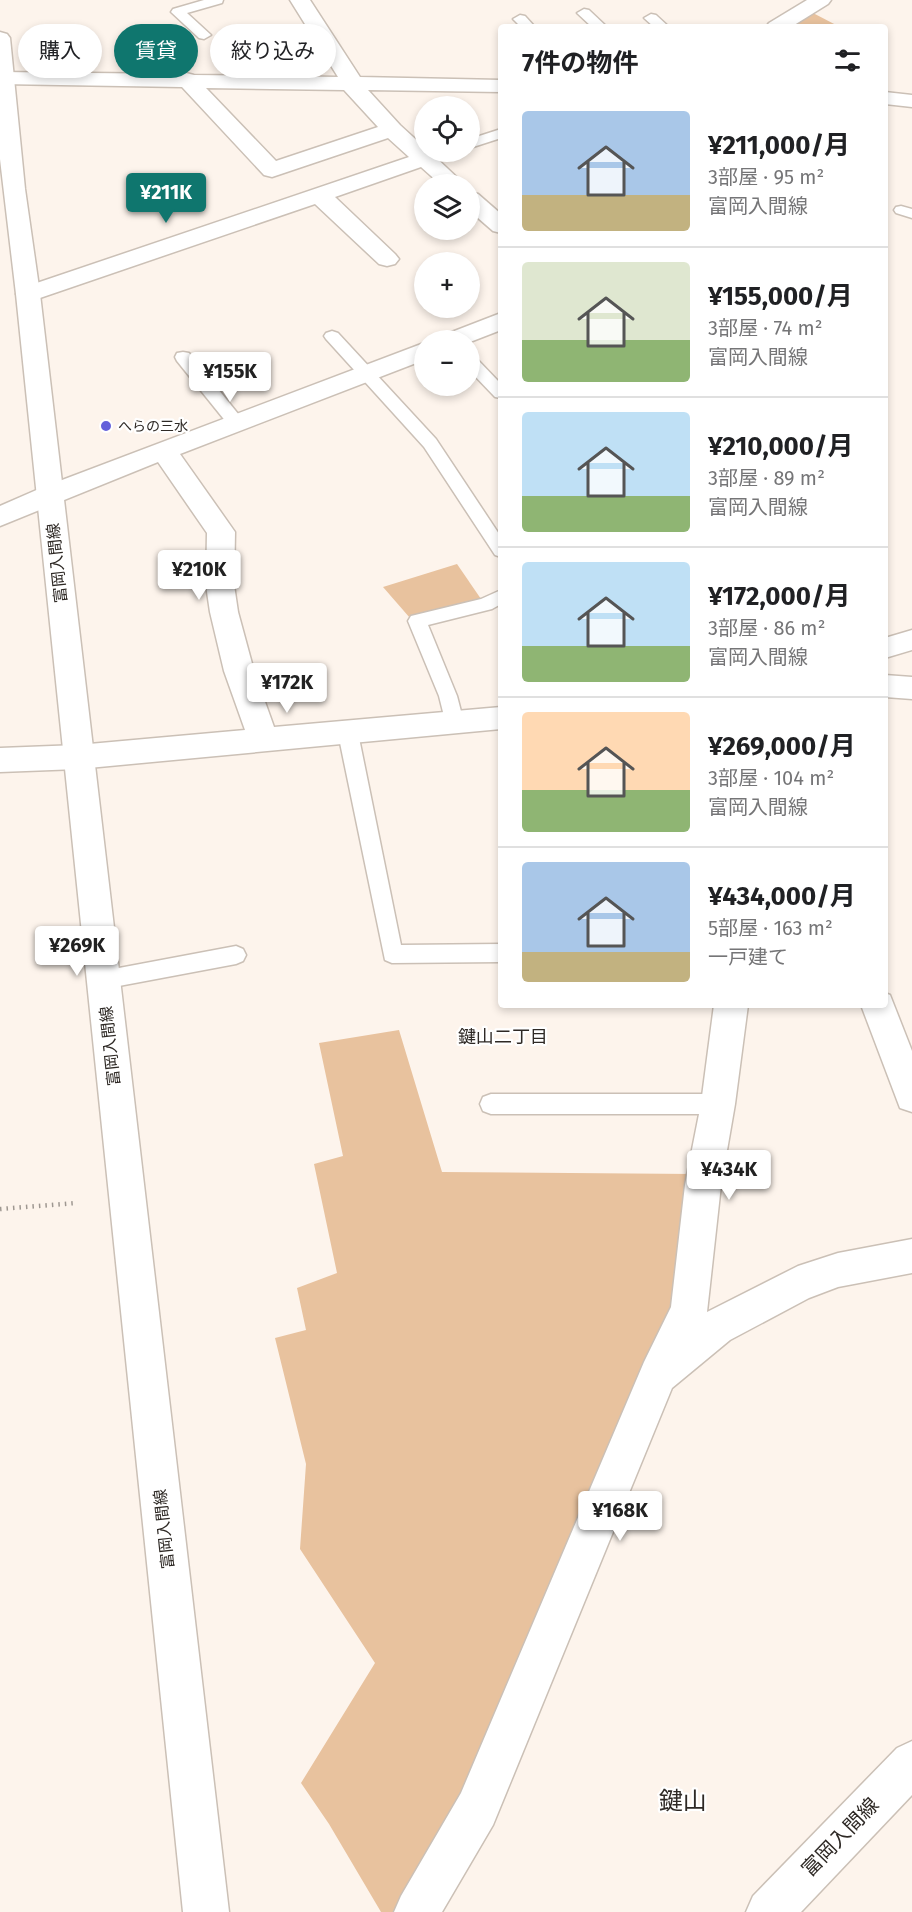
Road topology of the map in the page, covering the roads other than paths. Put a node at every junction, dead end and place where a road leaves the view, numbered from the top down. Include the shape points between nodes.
1 (217, 0) edge
2 (300, 0) edge
3 (821, 0) edge
4 (584, 13) dead end
5 (597, 24) edge
6 (781, 24) edge
7 (204, 35) dead end
8 (0, 38) edge
9 (1, 78) edge
10 (186, 79) junction
11 (350, 82) junction
12 (498, 86) edge
13 (888, 98) edge
14 (912, 101) edge
15 (392, 130) junction
16 (498, 134) edge
17 (480, 140) edge
18 (414, 150) edge
19 (415, 162) edge
20 (427, 162) edge
21 (441, 174) edge
22 (7, 190) edge
23 (318, 194) junction
24 (480, 208) edge
25 (498, 223) edge
26 (387, 259) dead end
27 (28, 294) junction
28 (498, 322) edge
29 (478, 330) edge
30 (332, 336) dead end
31 (414, 355) edge
32 (183, 357) dead end
33 (480, 372) edge
34 (367, 374) junction
35 (498, 390) edge
36 (237, 424) junction
37 (165, 451) junction
38 (50, 494) junction
39 (0, 517) edge
40 (498, 546) edge
41 (498, 598) edge
42 (888, 686) edge
43 (912, 687) edge
44 (498, 718) edge
45 (454, 723) junction
46 (348, 733) junction
47 (264, 740) junction
48 (78, 757) junction
49 (0, 760) edge
50 (498, 953) edge
51 (236, 955) dead end
52 (103, 980) junction
53 (731, 1008) edge
54 (879, 1008) edge
55 (912, 1096) edge
56 (491, 1104) dead end
57 (717, 1104) junction
58 (912, 1256) edge
59 (658, 1375) junction
60 (912, 1763) edge
61 (206, 1912) edge
62 (417, 1912) edge
63 (769, 1912) edge

1 - 7 lane via 178,12
2 - 11 street
3 - 6 street
4 - 5 lane
8 - 9 street, 富岡入間線
9 - 10 street
9 - 22 street, 富岡入間線
10 - 11 street
10 - 15 street via 272,170
11 - 12 street
11 - 15 street
13 - 14 street
15 - 18 street
16 - 17 lane
19 - 23 street
20 - 21 street
22 - 27 street, 富岡入間線
23 - 26 street
23 - 27 street
24 - 25 street
27 - 38 street, 富岡入間線
28 - 29 street
30 - 34 lane
31 - 34 street
32 - 36 lane
33 - 35 lane
34 - 36 street
34 - 40 lane via 430,443
36 - 37 street
37 - 38 street
37 - 47 street via 221,532 224,612 239,671
38 - 39 street
38 - 48 street, 富岡入間線
41 - 45 lane via 417,621 448,696
42 - 43 street
44 - 45 street
45 - 46 street
46 - 47 street
46 - 50 lane via 392,954
47 - 48 street
48 - 49 street
48 - 52 street, 富岡入間線
51 - 52 lane
52 - 61 street, 富岡入間線
53 - 57 street
54 - 55 street
56 - 57 lane
57 - 59 street via 703,1185 690,1308
58 - 59 street via 838,1270 798,1284 717,1327
59 - 62 street via 477,1809
60 - 63 street, 富岡入間線

